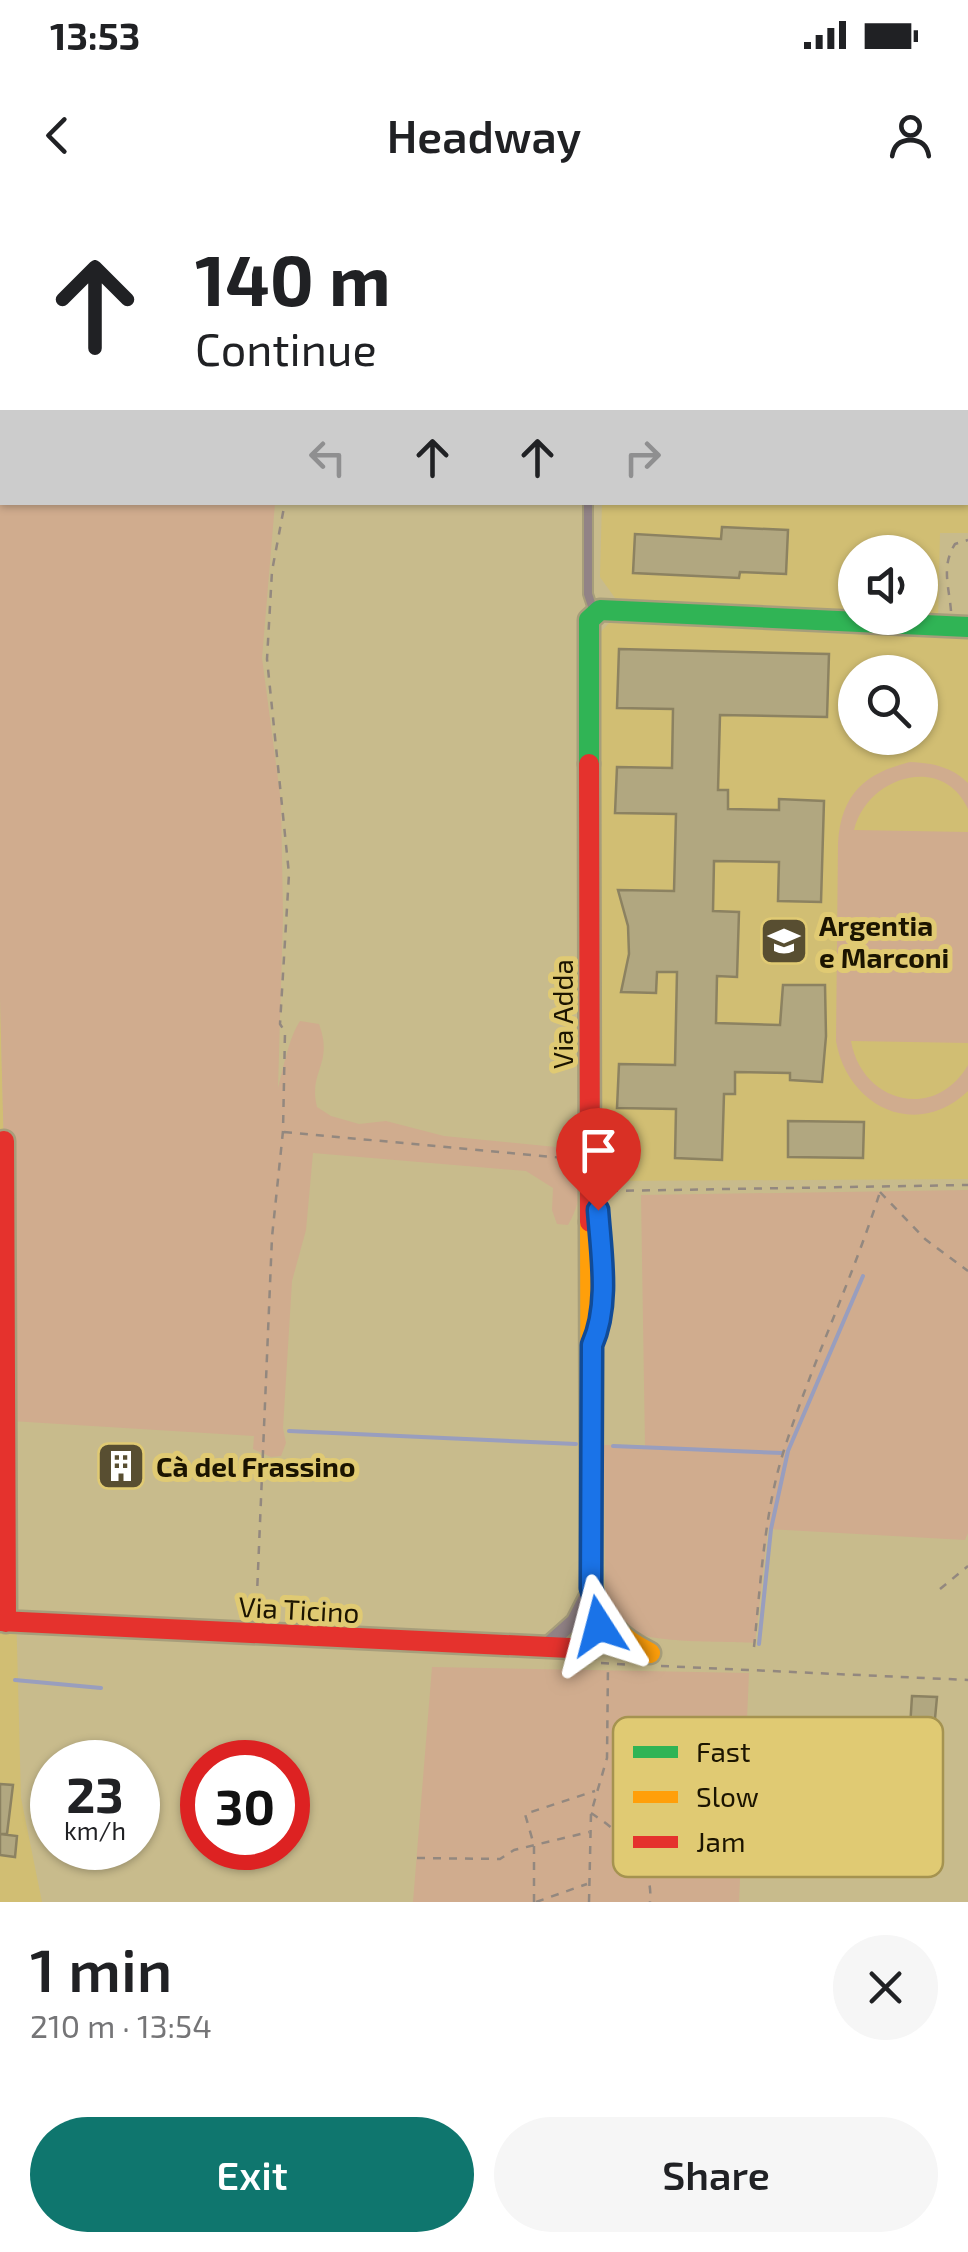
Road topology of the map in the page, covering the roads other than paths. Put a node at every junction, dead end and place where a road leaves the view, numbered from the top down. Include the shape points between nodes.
1 (588, 505) edge
2 (592, 617) junction
3 (960, 623) edge
4 (4, 1141) dead end
5 (591, 1588) junction
6 (599, 1614) junction
7 (576, 1618) junction
8 (3, 1622) edge
9 (545, 1647) junction
10 (590, 1649) junction
11 (650, 1652) dead end

1 - 2 lane, Via Adda
2 - 3 street via 609,609
2 - 5 street, Via Adda
4 - 8 street, Via Ticino
5 - 6 street, Via Adda
5 - 7 street, Via Adda
6 - 10 street
6 - 11 street via 617,1634
7 - 9 street, Via Adda
7 - 10 street
8 - 9 street, Via Ticino
9 - 10 street, Via Ticino

